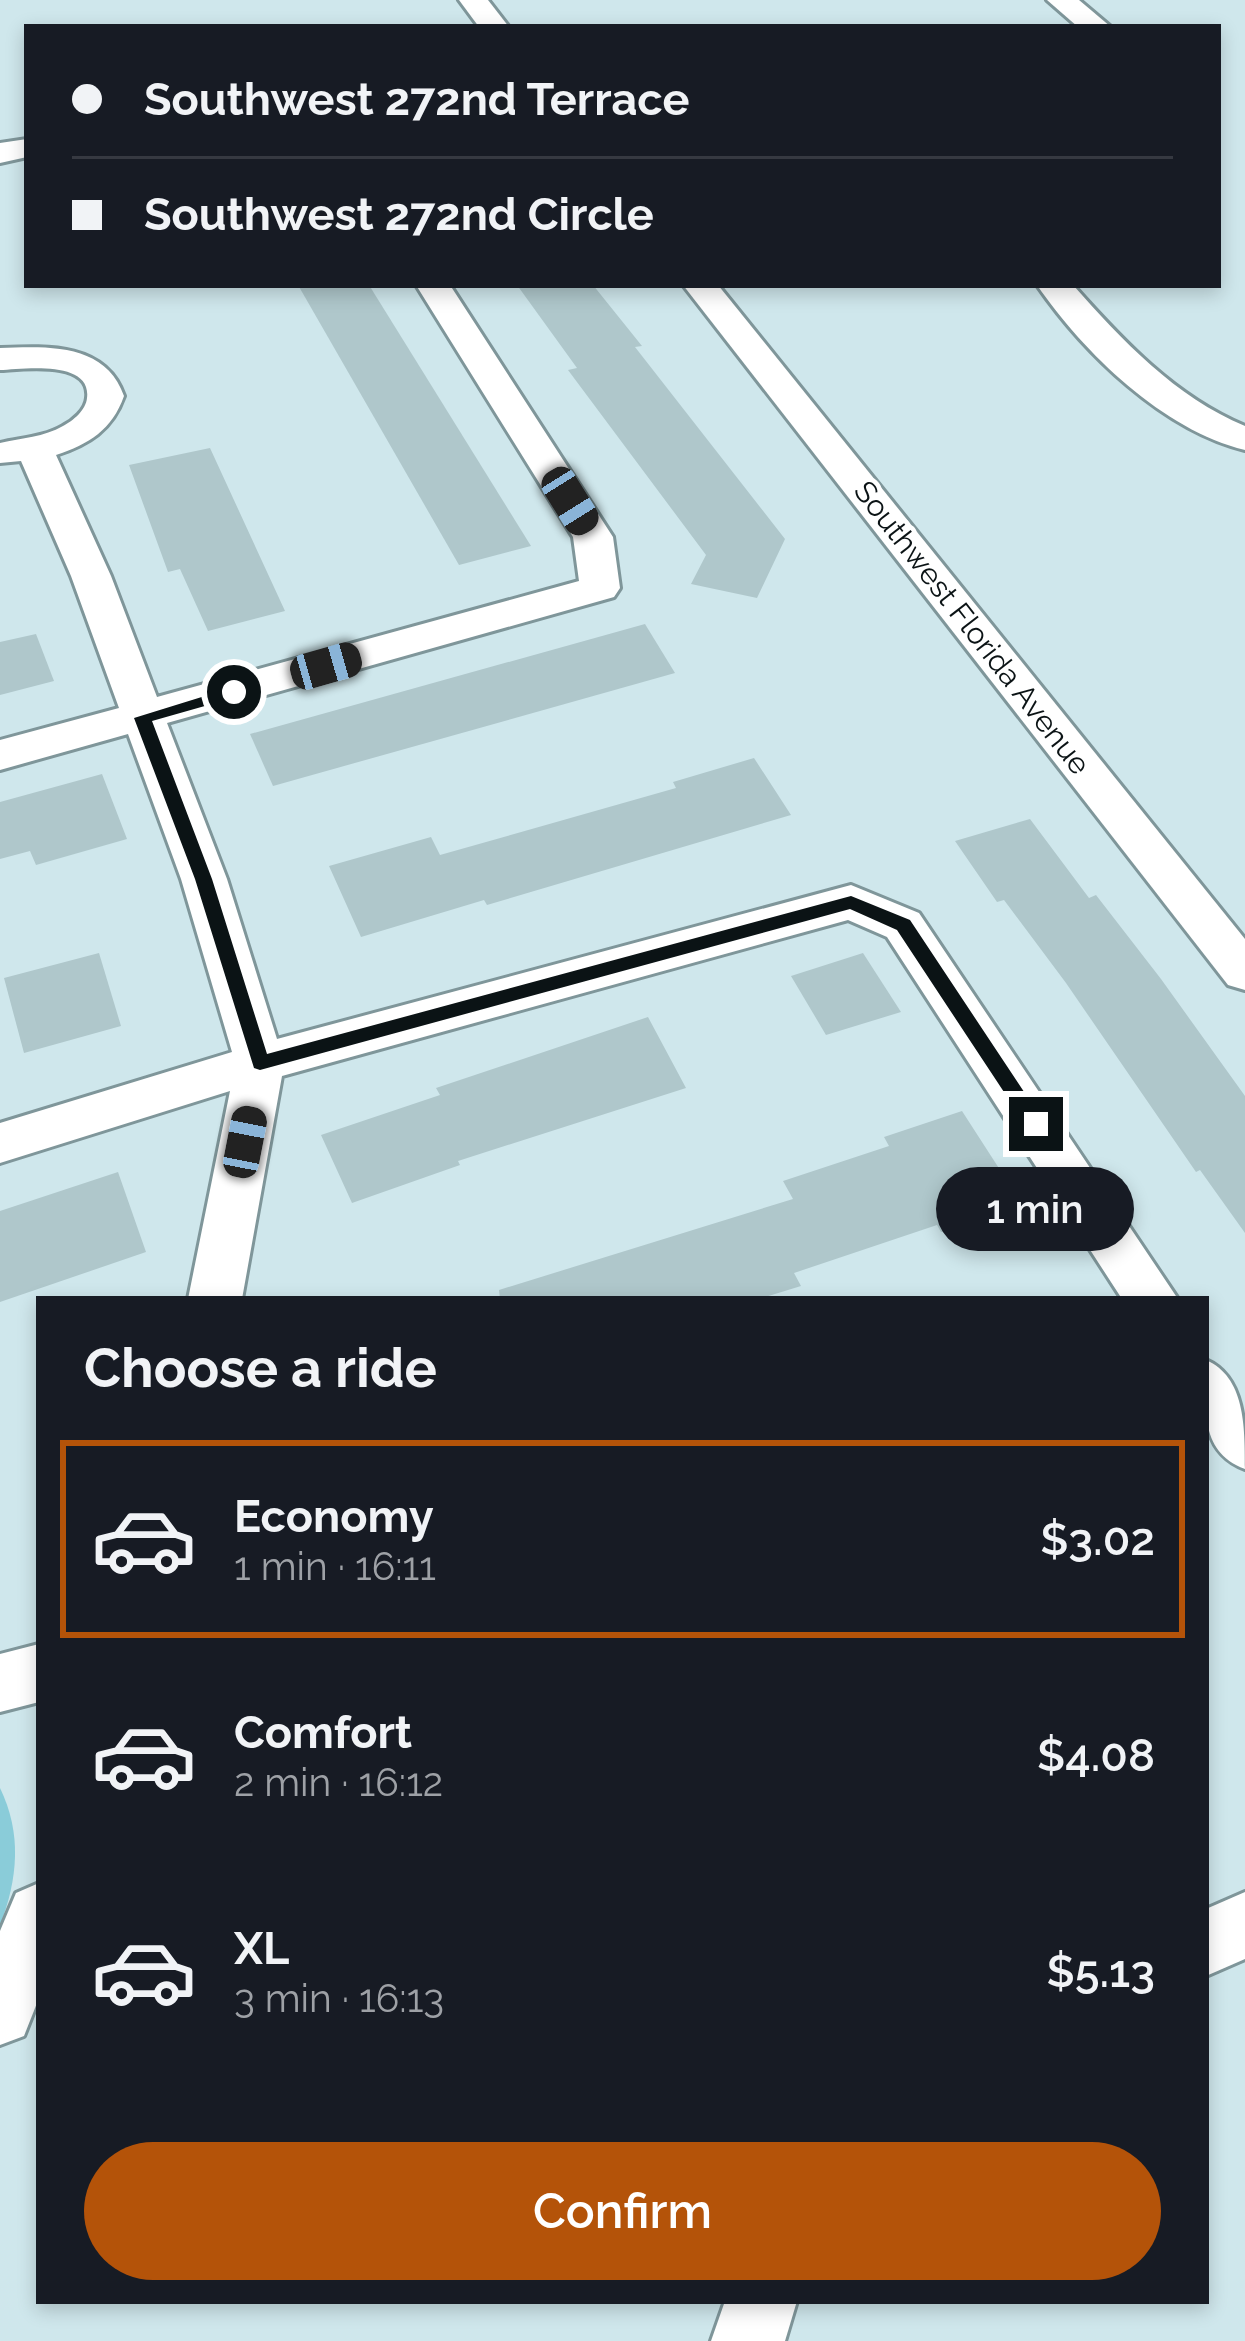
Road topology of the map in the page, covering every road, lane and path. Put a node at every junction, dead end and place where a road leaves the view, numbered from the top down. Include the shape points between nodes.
1 (473, 0) edge
2 (1061, 0) edge
3 (492, 24) edge
4 (1092, 24) edge
5 (436, 288) edge
6 (702, 288) edge
7 (1057, 288) edge
8 (3, 351) edge
9 (1245, 439) edge
10 (18, 452) edge
11 (142, 718) junction
12 (0, 755) edge
13 (1245, 972) edge
14 (260, 1063) junction
15 (0, 1143) edge
16 (1131, 1294) edge
17 (216, 1296) edge
18 (1209, 1389) edge
19 (1245, 1444) edge
20 (36, 1674) edge
21 (0, 1683) edge
22 (36, 1923) edge
23 (1245, 1925) edge
24 (1209, 1942) edge
25 (0, 2012) edge
26 (759, 2304) edge
27 (748, 2341) edge

1 - 3 street
2 - 4 street
5 - 11 street via 593,537 600,588
6 - 13 street, Southwest Florida Avenue
7 - 9 street via 1155,386
8 - 10 street via 80,362 107,386 100,418 82,433
10 - 11 street via 91,576
11 - 12 street
11 - 14 street via 204,879
14 - 15 street
14 - 16 street via 851,902 903,925
14 - 17 street
18 - 19 street
20 - 21 street
22 - 25 street
23 - 24 street
26 - 27 street

